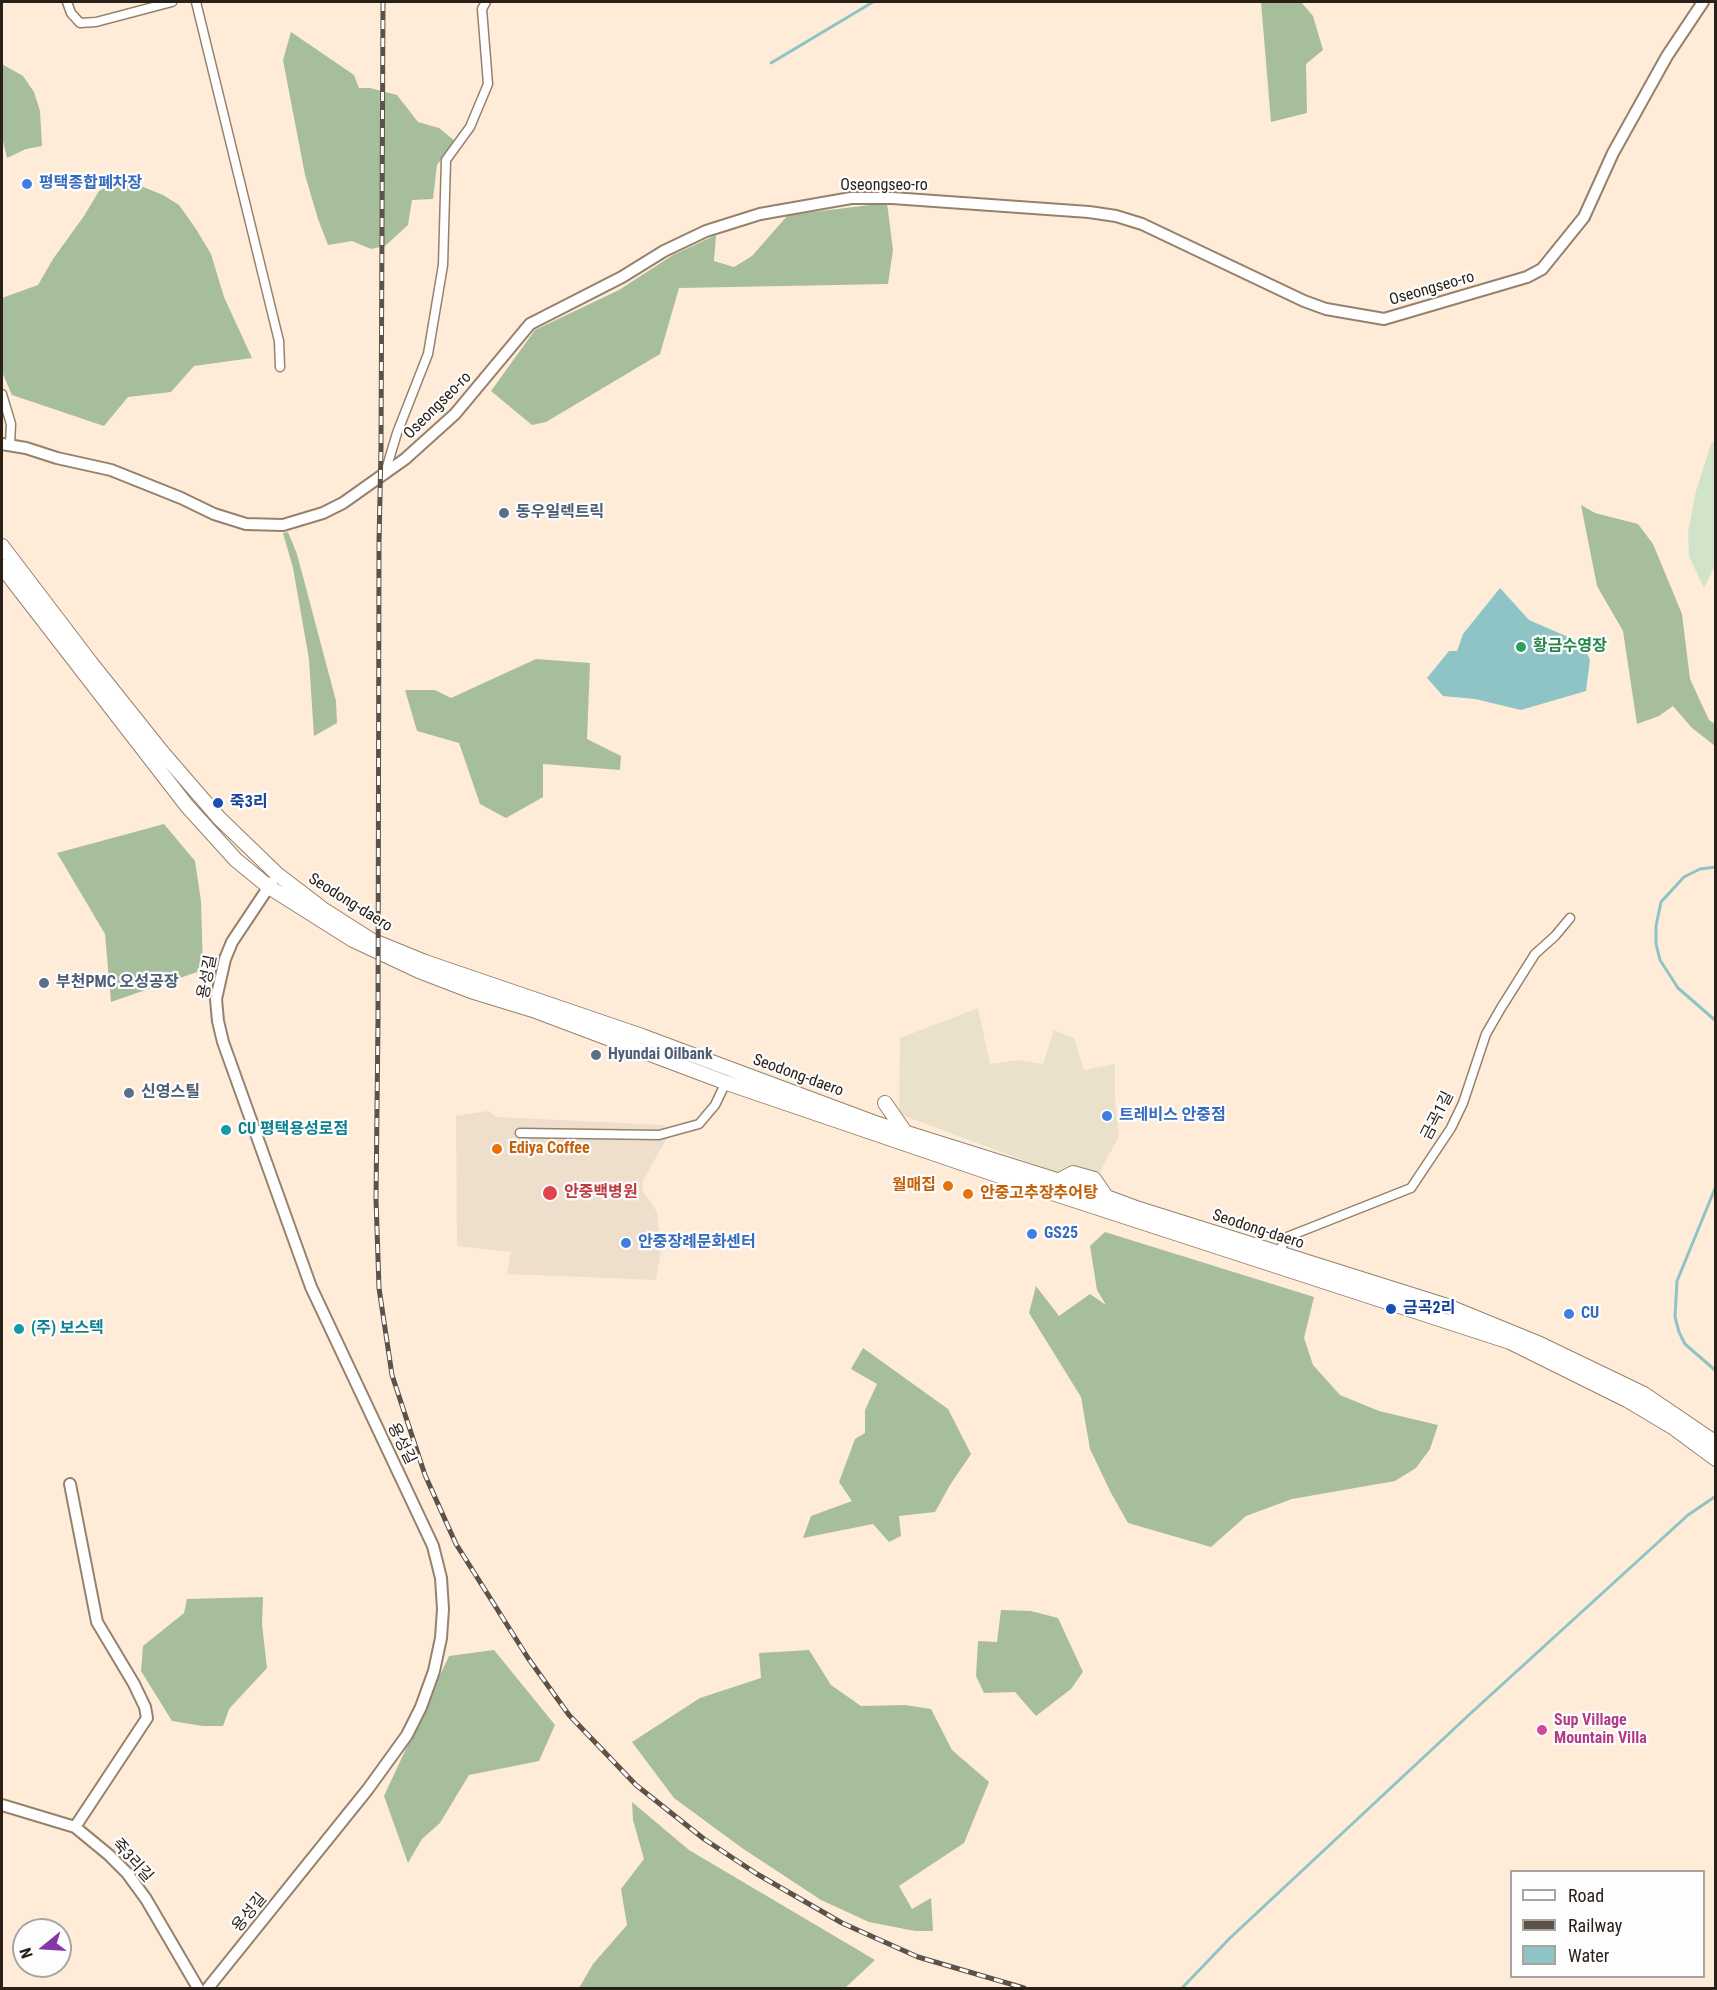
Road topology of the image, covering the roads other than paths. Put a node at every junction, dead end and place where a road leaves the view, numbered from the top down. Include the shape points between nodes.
1 (67, 2) edge
2 (172, 2) edge
3 (196, 2) edge
4 (486, 2) edge
5 (1703, 2) edge
6 (279, 367) dead end
7 (2, 394) edge
8 (6, 444) edge
9 (385, 473) junction
10 (2, 546) edge
11 (2, 567) edge
12 (277, 874) junction
13 (269, 888) junction
14 (1570, 918) dead end
15 (730, 1068) junction
16 (727, 1083) junction
17 (885, 1103) dead end
18 (905, 1132) junction
19 (520, 1133) dead end
20 (1279, 1259) junction
21 (1716, 1443) edge
22 (1716, 1459) edge
23 (70, 1484) dead end
24 (2, 1805) edge
25 (75, 1827) junction
26 (198, 1989) edge
27 (208, 1989) edge

1 - 2 street via 80,23
3 - 6 street via 279,341
4 - 9 street via 482,9 488,84 470,127 446,160 443,265 428,354
5 - 9 street, Oseongseo-ro via 1667,56 1613,153 1584,218 1542,269 1527,277 1384,318 1326,309 1304,301 1142,224 1116,216 892,198 819,203 760,214 706,231 530,324 455,414
7 - 8 street via 11,424
8 - 9 street, Oseongseo-ro via 111,470 246,524 283,525 323,513
10 - 12 main road, Seodong-daero via 162,752 219,818
11 - 13 main road, Seodong-daero via 186,806 236,860
12 - 13 street, 용성길
12 - 15 main road, Seodong-daero via 371,940
13 - 16 main road, Seodong-daero via 390,959
13 - 27 street, 용성길 via 232,942 225,959 216,999 223,1042 311,1287 430,1539 441,1578 443,1609 434,1671 407,1735
14 - 20 street, 금곡1길 via 1535,954 1501,1008 1486,1034 1451,1128 1411,1188 1287,1237
15 - 16 street
15 - 18 main road, Seodong-daero
16 - 19 street via 699,1124 659,1135
16 - 20 main road, Seodong-daero via 997,1175
17 - 18 main road
18 - 20 main road, Seodong-daero
20 - 21 main road, Seodong-daero via 1447,1306 1540,1344 1644,1394
20 - 22 main road, Seodong-daero via 1388,1304 1510,1342 1627,1400
23 - 25 street via 98,1622 134,1684 147,1718
24 - 25 street, 죽3리길
25 - 26 street, 죽3리길 via 127,1873 151,1906

